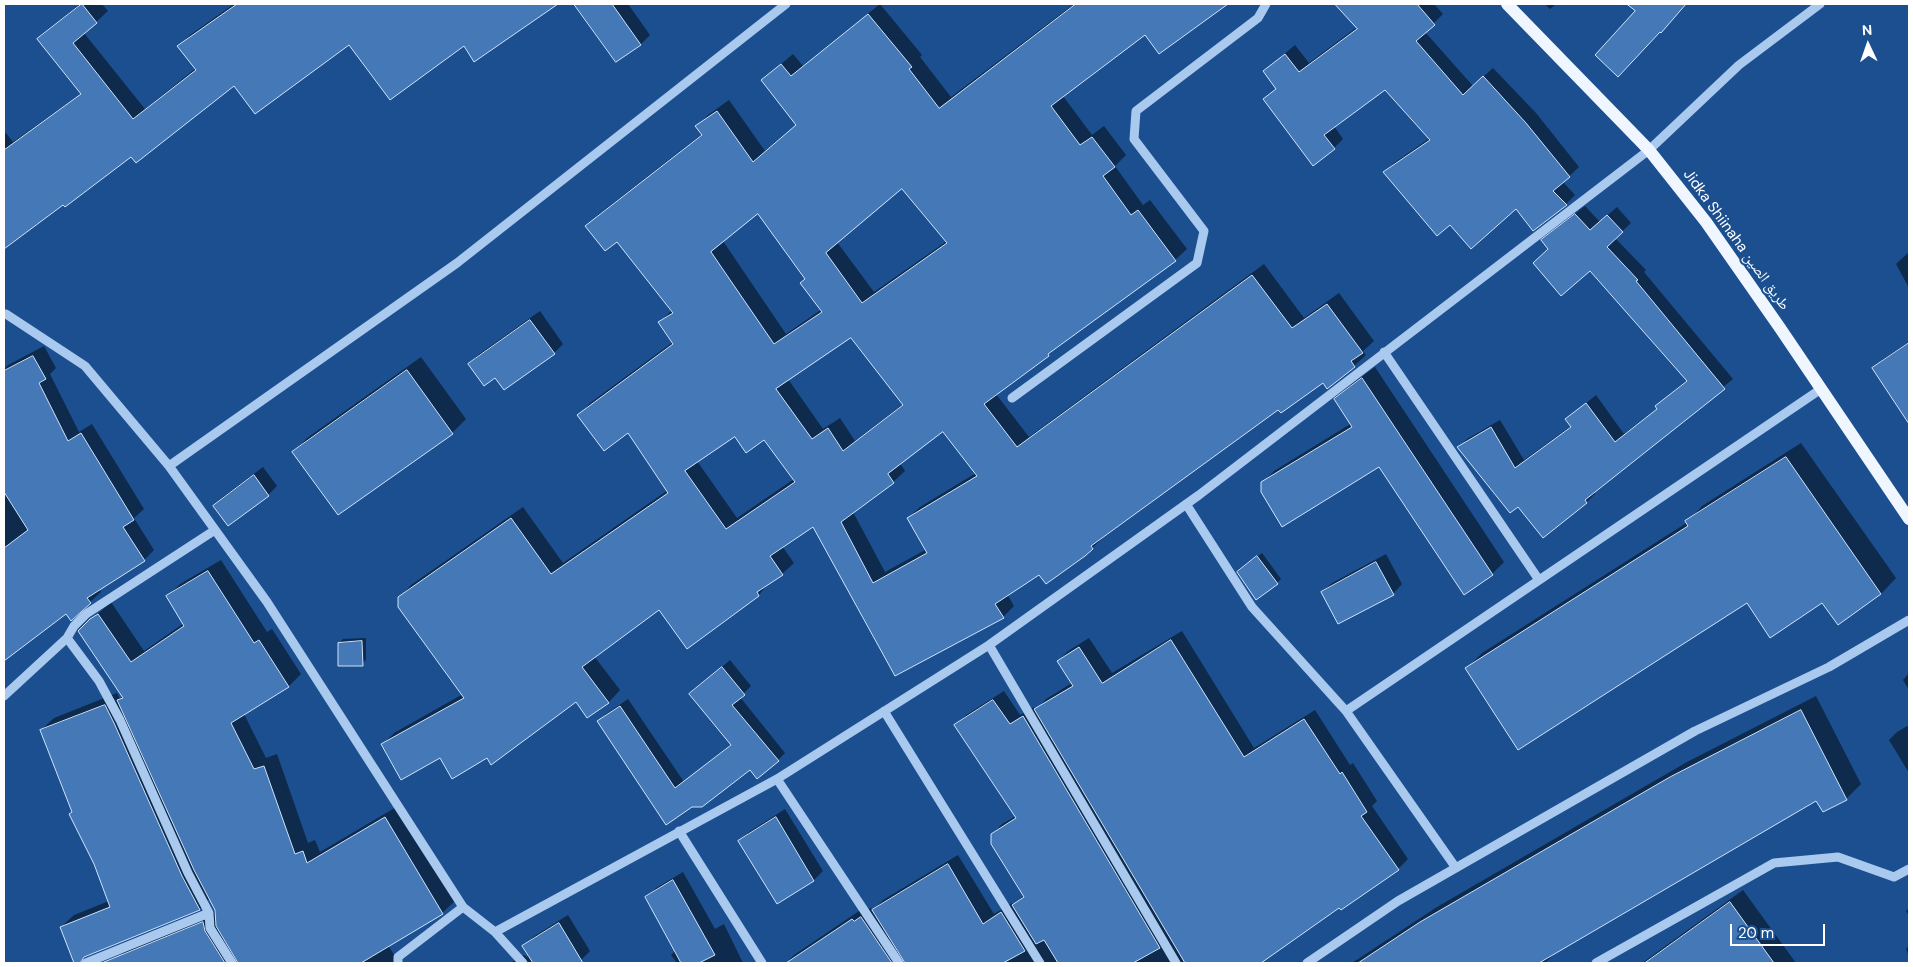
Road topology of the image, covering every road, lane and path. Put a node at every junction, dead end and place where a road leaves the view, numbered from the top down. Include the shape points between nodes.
1 (786, 4) edge
2 (1266, 4) edge
3 (1508, 4) edge
4 (1820, 4) edge
5 (1649, 150) junction
6 (4, 312) edge
7 (1384, 352) junction
8 (1821, 388) junction
9 (1012, 398) dead end
10 (169, 466) junction
11 (1186, 504) junction
12 (1909, 519) edge
13 (215, 530) junction
14 (1539, 580) junction
15 (1909, 620) edge
16 (67, 638) junction
17 (989, 645) junction
18 (4, 696) edge
19 (884, 710) junction
20 (1346, 711) junction
21 (777, 779) junction
22 (679, 831) junction
23 (1456, 868) junction
24 (1909, 869) edge
25 (463, 907) junction
26 (209, 913) junction
27 (495, 932) junction
28 (86, 963) edge
29 (232, 963) edge
30 (398, 963) edge
31 (523, 963) edge
32 (762, 963) edge
33 (899, 963) edge
34 (1040, 963) edge
35 (1176, 963) edge
36 (1307, 963) edge
37 (1596, 963) edge

1 - 10 street via 457,263
2 - 9 street via 1258,18 1136,112 1134,139 1204,231 1197,263
3 - 5 main road, Jidka Shiinaha طريق الصين
4 - 5 street via 1739,65
5 - 7 street
5 - 8 main road, Jidka Shiinaha طريق الصين via 1706,222
6 - 10 street via 85,366
7 - 11 street
7 - 14 street
8 - 12 main road, Jidka Shiinaha طريق الصين
8 - 14 street
10 - 13 street
11 - 17 street
11 - 20 street via 1252,607
13 - 16 street via 86,614
13 - 25 street via 267,602
14 - 20 street
15 - 23 street via 1829,667 1695,731
16 - 18 street
16 - 26 street via 99,681 120,720 149,789
17 - 19 street
17 - 35 street
19 - 21 street
19 - 34 street
20 - 23 street
21 - 22 street
21 - 33 street
22 - 27 street
22 - 32 street
23 - 36 street via 1398,901
24 - 37 street via 1894,877 1838,857 1774,863
25 - 27 street
25 - 30 street via 398,956
26 - 28 street
26 - 29 street via 210,928
27 - 31 street

